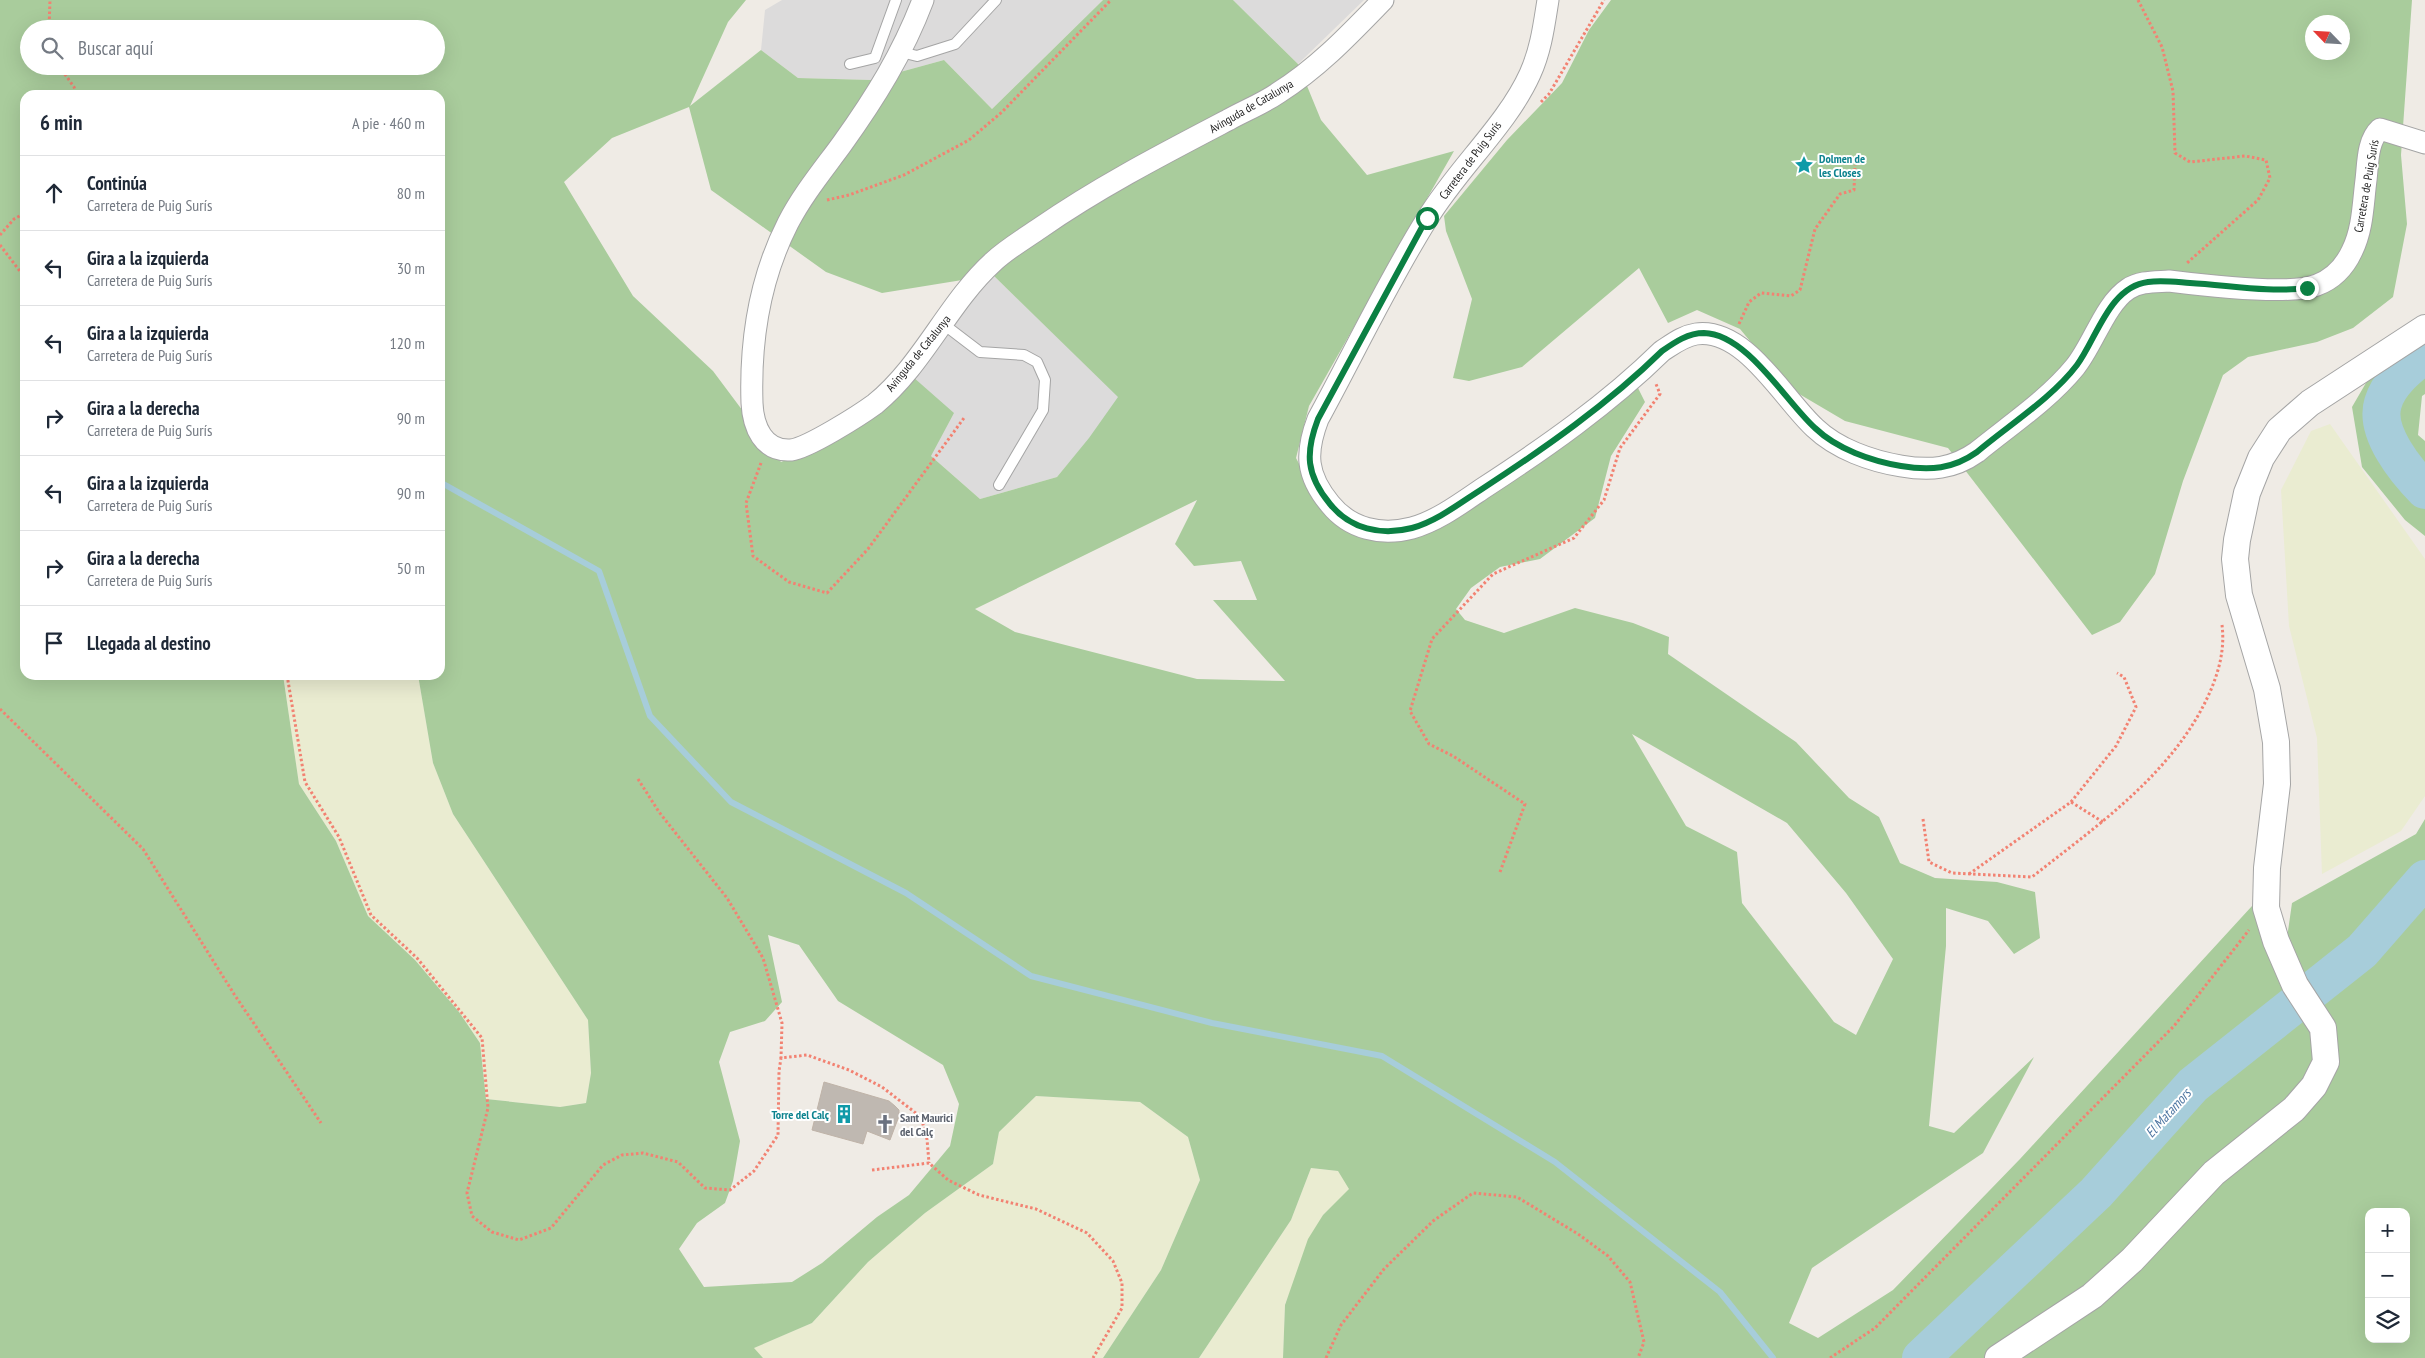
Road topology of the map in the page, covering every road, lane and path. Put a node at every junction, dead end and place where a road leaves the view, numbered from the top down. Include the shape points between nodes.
1 (50, 0) edge
2 (896, 0) edge
3 (923, 0) edge
4 (996, 0) edge
5 (1111, 0) edge
6 (1383, 0) edge
7 (1548, 0) edge
8 (2138, 0) edge
9 (49, 20) edge
10 (901, 52) junction
11 (850, 64) dead end
12 (66, 75) edge
13 (75, 90) edge
14 (2425, 143) edge
15 (1855, 165) dead end
16 (799, 203) junction
17 (20, 215) edge
18 (0, 234) edge
19 (0, 245) edge
20 (20, 271) edge
21 (2174, 282) junction
22 (942, 323) junction
23 (2425, 328) edge
24 (1730, 343) junction
25 (1648, 365) junction
26 (964, 418) dead end
27 (768, 444) junction
28 (999, 485) dead end
29 (2221, 619) dead end
30 (2117, 673) dead end
31 (288, 680) edge
32 (0, 709) edge
33 (638, 779) dead end
34 (2071, 802) junction
35 (1923, 819) dead end
36 (2103, 822) junction
37 (1500, 872) dead end
38 (1969, 874) junction
39 (2266, 908) junction
40 (781, 1058) junction
41 (321, 1123) dead end
42 (929, 1163) junction
43 (872, 1170) dead end
44 (1093, 1358) edge
45 (1326, 1358) edge
46 (1638, 1358) edge
47 (1830, 1358) edge
48 (1998, 1358) edge

1 - 9 path
2 - 11 lane via 875,58
3 - 10 street
4 - 10 lane via 955,44 917,56
5 - 16 path via 1002,112 969,140 928,164 878,186 840,197
6 - 22 street, Avinguda de Catalunya via 1318,64 1278,94 1092,193 1013,247 983,274
7 - 25 street, Carretera de Puig Surís via 1540,44 1530,74 1508,111 1449,185 1404,258 1318,419 1309,451 1314,479 1330,504 1362,528 1386,532 1413,528 1446,512 1514,468 1584,418
8 - 21 path via 2162,47 2173,91 2175,153 2190,162 2245,156 2266,160 2270,178 2258,200 2187,261
10 - 16 street via 872,101
12 - 13 path
14 - 21 street, Carretera de Puig Surís via 2380,129 2376,133 2369,158 2358,234 2347,259 2330,278 2318,285 2294,290
15 - 24 path via 1854,190 1840,194 1815,229 1800,290 1791,296 1761,293 1749,302
16 - 27 street via 776,250 762,294 756,328 753,412 756,427
17 - 18 path
19 - 20 path
21 - 24 street, Carretera de Puig Surís via 2148,282 2128,289 2120,296 2077,366 2062,382 1977,452 1944,468 1895,465 1855,453 1827,438 1753,359
22 - 27 street, Avinguda de Catalunya via 900,380 873,405 796,449 777,449
22 - 28 lane via 980,352 1024,355 1038,362 1045,380 1042,410
23 - 39 street via 2310,403 2286,423 2271,440 2247,493 2237,540 2237,575 2267,689 2277,763
24 - 25 street, Carretera de Puig Surís via 1715,335 1694,334 1675,342
25 - 37 path via 1660,394 1620,448 1604,500 1574,538 1493,574 1432,639 1410,711 1429,744 1453,756 1525,804
26 - 27 path via 868,550 827,593 789,582 753,556 746,503
29 - 36 path via 2224,638 2218,672 2201,712 2162,766
30 - 34 path via 2124,677 2136,707 2116,746
31 - 40 path via 305,782 339,837 370,915 417,958 482,1038 488,1108 466,1193 472,1216 492,1232 518,1240 552,1228 602,1165 622,1155 643,1153 678,1162 705,1188 730,1190 754,1171 778,1135
32 - 41 path via 143,849 234,994
33 - 40 path via 659,812 726,898 763,958 782,1023
34 - 36 path
34 - 38 path
35 - 38 path via 1930,862 1952,873
36 - 38 path via 2032,877
39 - 47 path via 2174,1026 1875,1328
39 - 48 street via 2295,984 2323,1028 2326,1062 2314,1086 2294,1109 2214,1173 2132,1260 2092,1296
40 - 42 path via 807,1055 882,1087 921,1118
42 - 43 path
42 - 44 path via 948,1180 979,1195 1036,1209 1087,1233 1113,1260 1122,1283 1122,1308
45 - 46 path via 1341,1325 1384,1269 1433,1220 1473,1193 1518,1197 1608,1256 1630,1282 1644,1342

